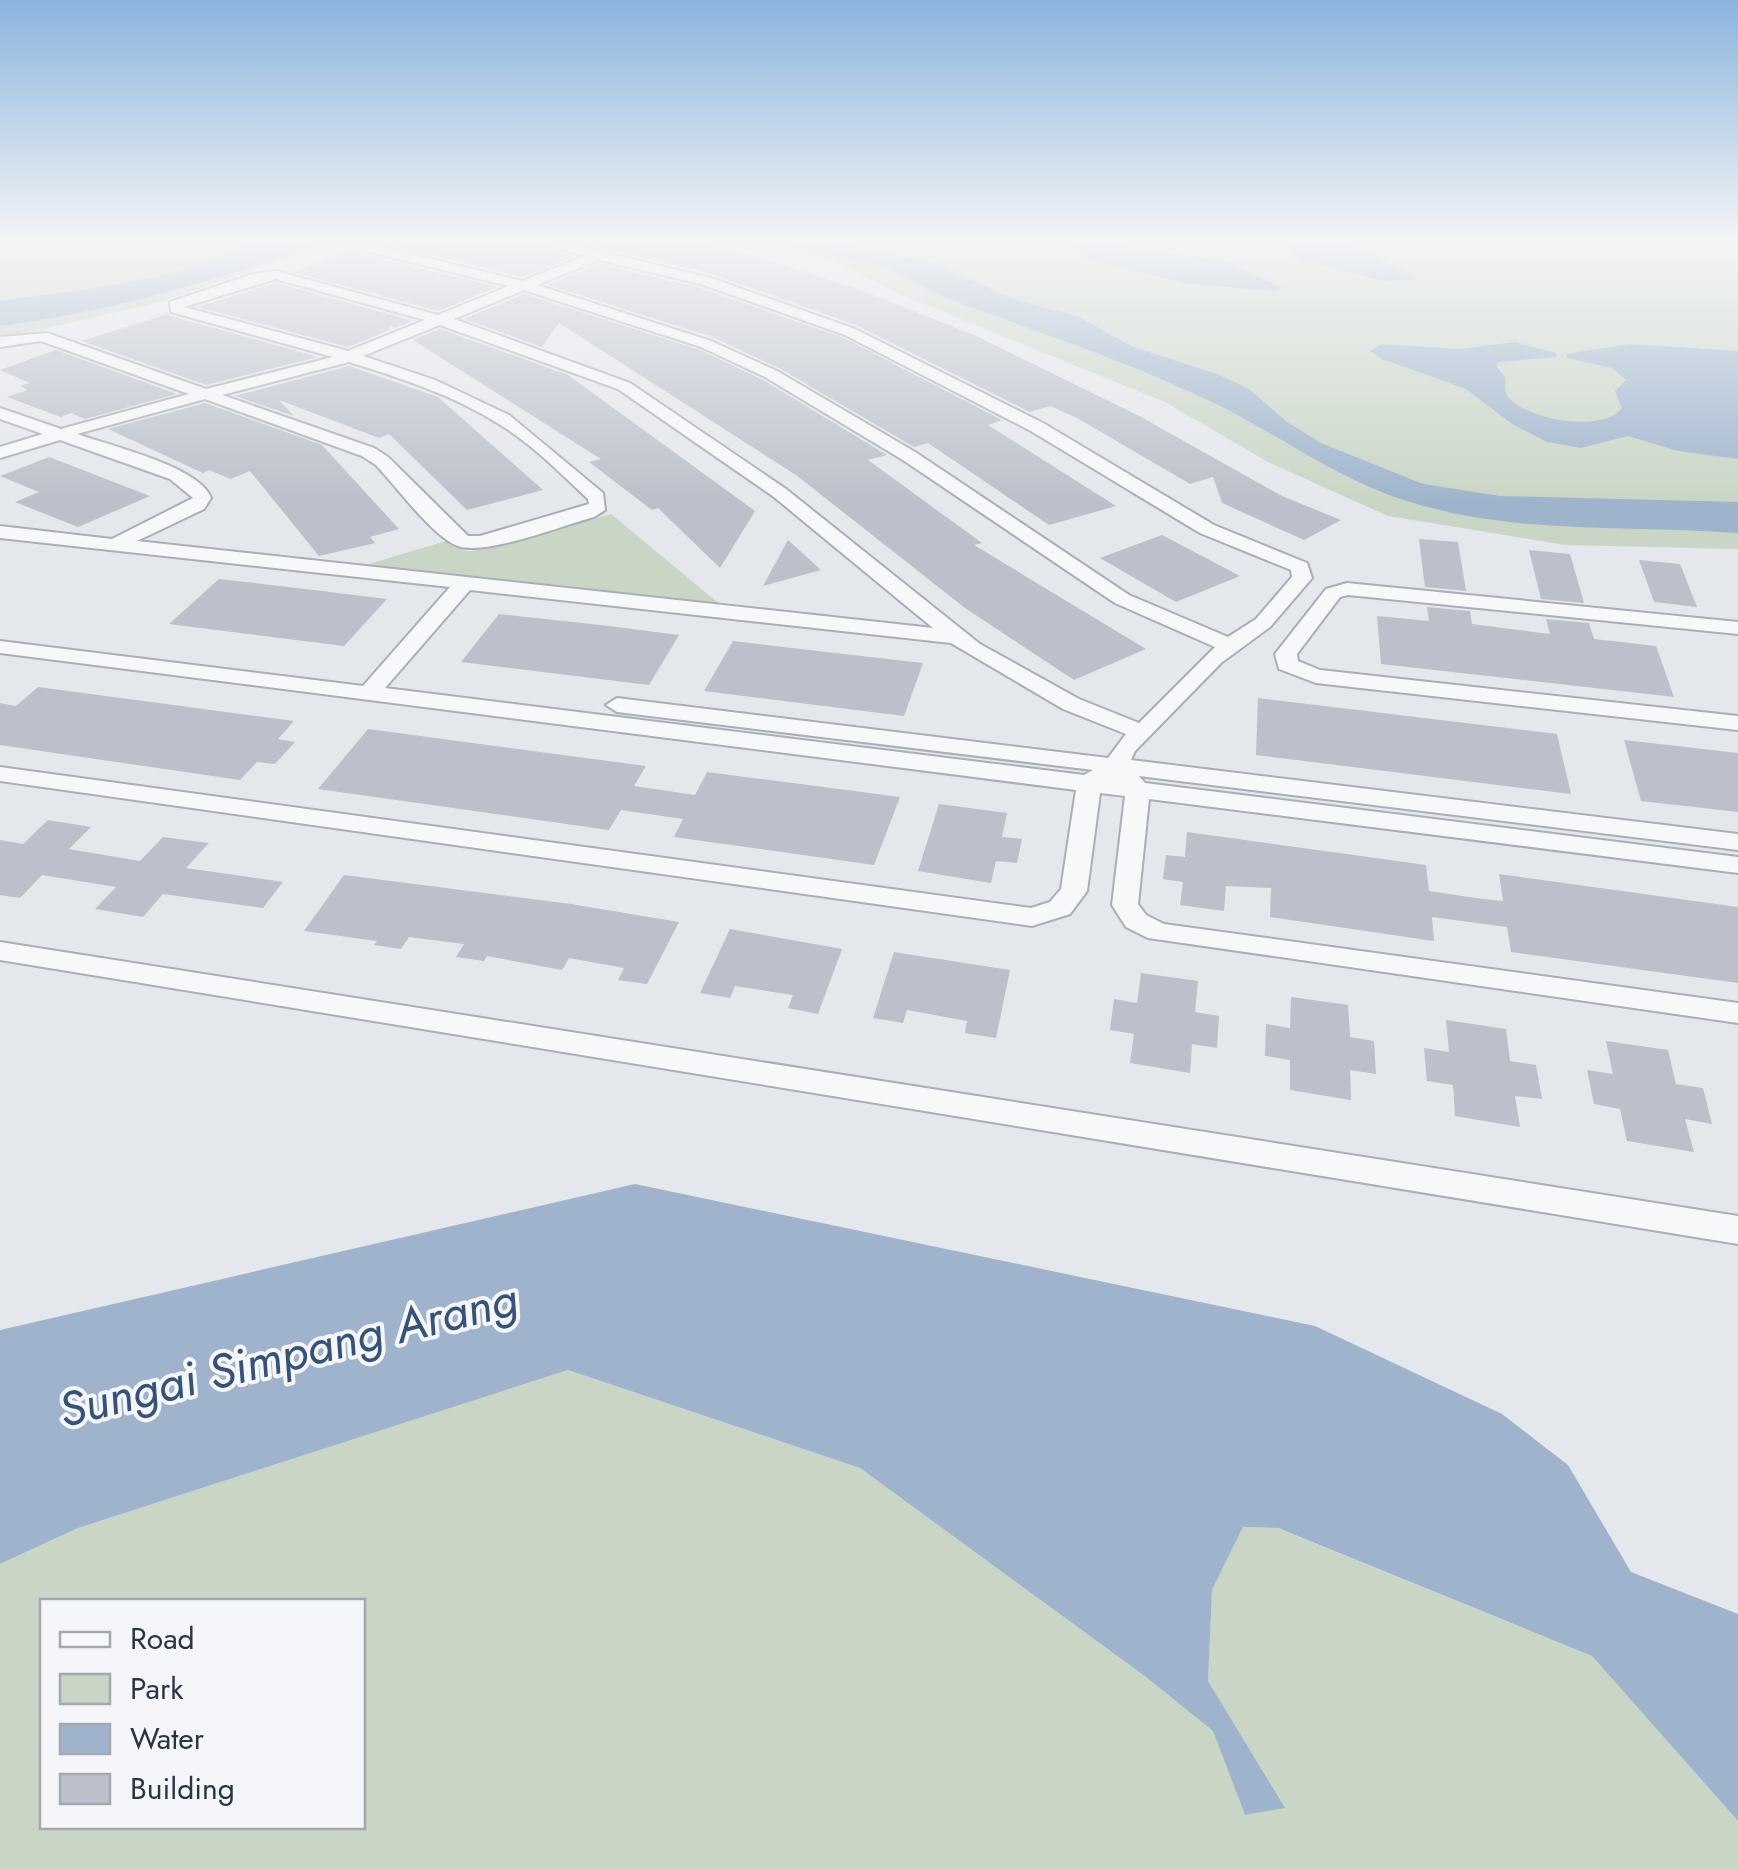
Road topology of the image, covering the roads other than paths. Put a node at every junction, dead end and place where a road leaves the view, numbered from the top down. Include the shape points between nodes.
1 (242, 326) edge
2 (424, 326) edge
3 (459, 326) edge
4 (657, 326) edge
5 (828, 326) edge
6 (0, 342) edge
7 (345, 358) junction
8 (210, 394) junction
9 (0, 413) edge
10 (58, 433) junction
11 (0, 453) edge
12 (0, 532) edge
13 (113, 545) junction
14 (465, 583) junction
15 (1738, 628) edge
16 (0, 630) edge
17 (956, 636) junction
18 (1228, 645) junction
19 (0, 647) edge
20 (377, 685) junction
21 (1738, 723) edge
22 (1142, 732) junction
23 (1117, 766) junction
24 (0, 774) edge
25 (1089, 784) junction
26 (1138, 790) junction
27 (1738, 842) edge
28 (1738, 865) edge
29 (0, 951) edge
30 (1738, 1014) edge
31 (1738, 1230) edge

1 - 7 street
2 - 7 street
3 - 17 street via 580,366 649,401 824,527
4 - 18 street via 771,374 909,456 1082,576
5 - 18 street via 884,347 1036,427 1207,529 1300,568 1302,578 1263,622
6 - 8 street via 42,336
7 - 8 street
7 - 8 street via 502,418 597,497 598,506 464,542 368,452
8 - 10 street
9 - 10 street
10 - 11 street
10 - 13 street via 200,490 197,505
12 - 13 street
13 - 14 street
14 - 17 street
14 - 20 street
15 - 21 street via 1347,589 1333,593 1286,654 1286,664 1316,676
16 - 20 street
17 - 22 street via 1012,674
18 - 22 street
19 - 20 street
20 - 23 street
20 - 25 street
22 - 23 street via 1124,748
23 - 25 street
23 - 26 street
23 - 27 street
24 - 25 street via 1032,917 1060,908 1074,890
25 - 26 street
26 - 28 street
26 - 30 street via 1126,906 1136,921 1158,932
29 - 31 street

